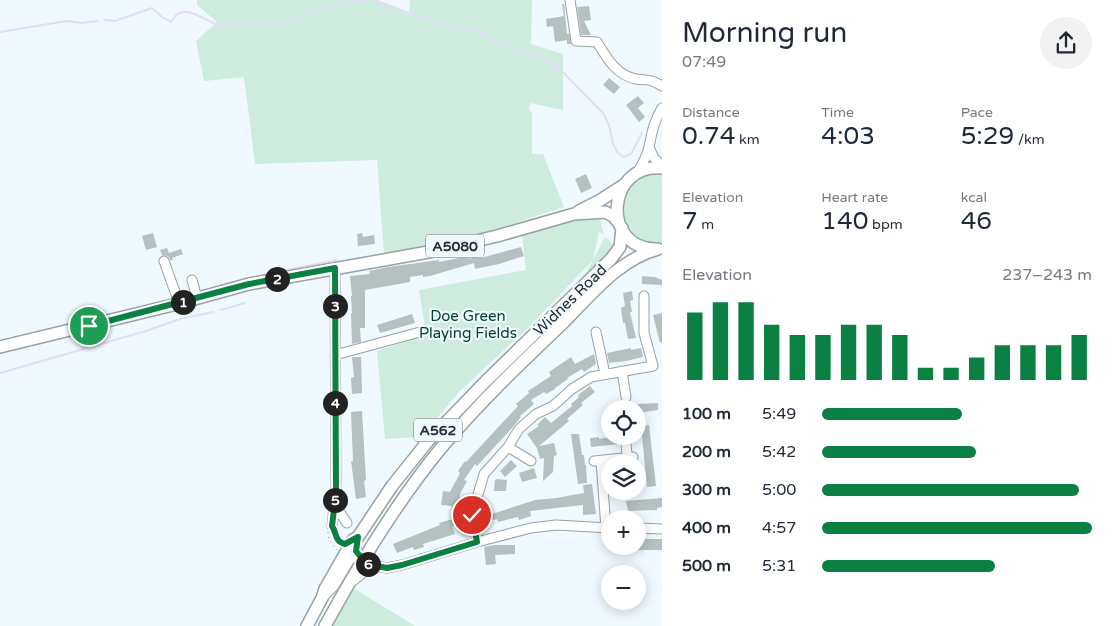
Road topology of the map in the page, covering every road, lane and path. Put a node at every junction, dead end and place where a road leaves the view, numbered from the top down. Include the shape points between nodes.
1 (570, 0) edge
2 (662, 86) edge
3 (662, 108) edge
4 (649, 147) junction
5 (662, 167) edge
6 (637, 173) junction
7 (625, 184) junction
8 (574, 214) junction
9 (621, 225) junction
10 (660, 249) edge
11 (164, 261) dead end
12 (335, 268) junction
13 (192, 280) dead end
14 (644, 296) dead end
15 (197, 298) junction
16 (179, 303) junction
17 (420, 332) dead end
18 (596, 332) dead end
19 (0, 347) edge
20 (335, 355) junction
21 (622, 371) junction
22 (605, 374) junction
23 (626, 397) dead end
24 (508, 448) junction
25 (530, 461) dead end
26 (601, 461) edge
27 (601, 481) edge
28 (333, 514) junction
29 (347, 523) dead end
30 (332, 526) junction
31 (601, 528) edge
32 (646, 528) edge
33 (662, 529) edge
34 (355, 539) junction
35 (477, 542) junction
36 (363, 560) junction
37 (338, 565) junction
38 (376, 567) junction
39 (345, 589) junction
40 (322, 598) junction
41 (307, 626) edge
42 (325, 626) edge

1 - 2 street via 576,41 597,42 615,68 632,78 650,79
3 - 4 street via 651,132
4 - 5 street
4 - 6 street
5 - 6 main road
6 - 7 main road, A562
7 - 8 main road, A5080
7 - 9 main road, A562 via 616,205
8 - 9 main road, A5080 via 605,212
8 - 12 main road, A5080 via 464,244
9 - 10 main road, A562 via 636,244
9 - 34 main road, Widnes Road / A562 via 622,241 617,253 428,441
10 - 36 main road, Widnes Road / A562 via 641,254 616,271 478,406 407,492
11 - 16 street
12 - 15 main road, A5080 via 249,284
12 - 20 street
13 - 15 street
14 - 21 street via 644,333 653,366
15 - 16 main road, A5080
16 - 19 main road, A5080
17 - 20 street
18 - 22 street
20 - 28 street via 336,493
21 - 22 street
21 - 23 street
22 - 24 street via 591,377 553,406 536,414 519,429
24 - 25 street
24 - 35 street via 484,474 481,482 472,515
26 - 27 street via 598,461
28 - 29 street via 342,514
28 - 30 street
30 - 34 path via 339,542
30 - 37 path via 328,537 337,550
31 - 35 street via 544,526
32 - 33 street
34 - 36 street via 356,551
34 - 37 main road, Widnes Road / A562
35 - 38 street via 402,565
36 - 38 street
36 - 39 main road, Widnes Road / A562
36 - 40 street via 358,557 350,560 334,586
37 - 40 main road, Widnes Road / A562
38 - 39 street via 364,572
39 - 42 main road, Widnes Road / A562
40 - 41 main road, Widnes Road / A562

